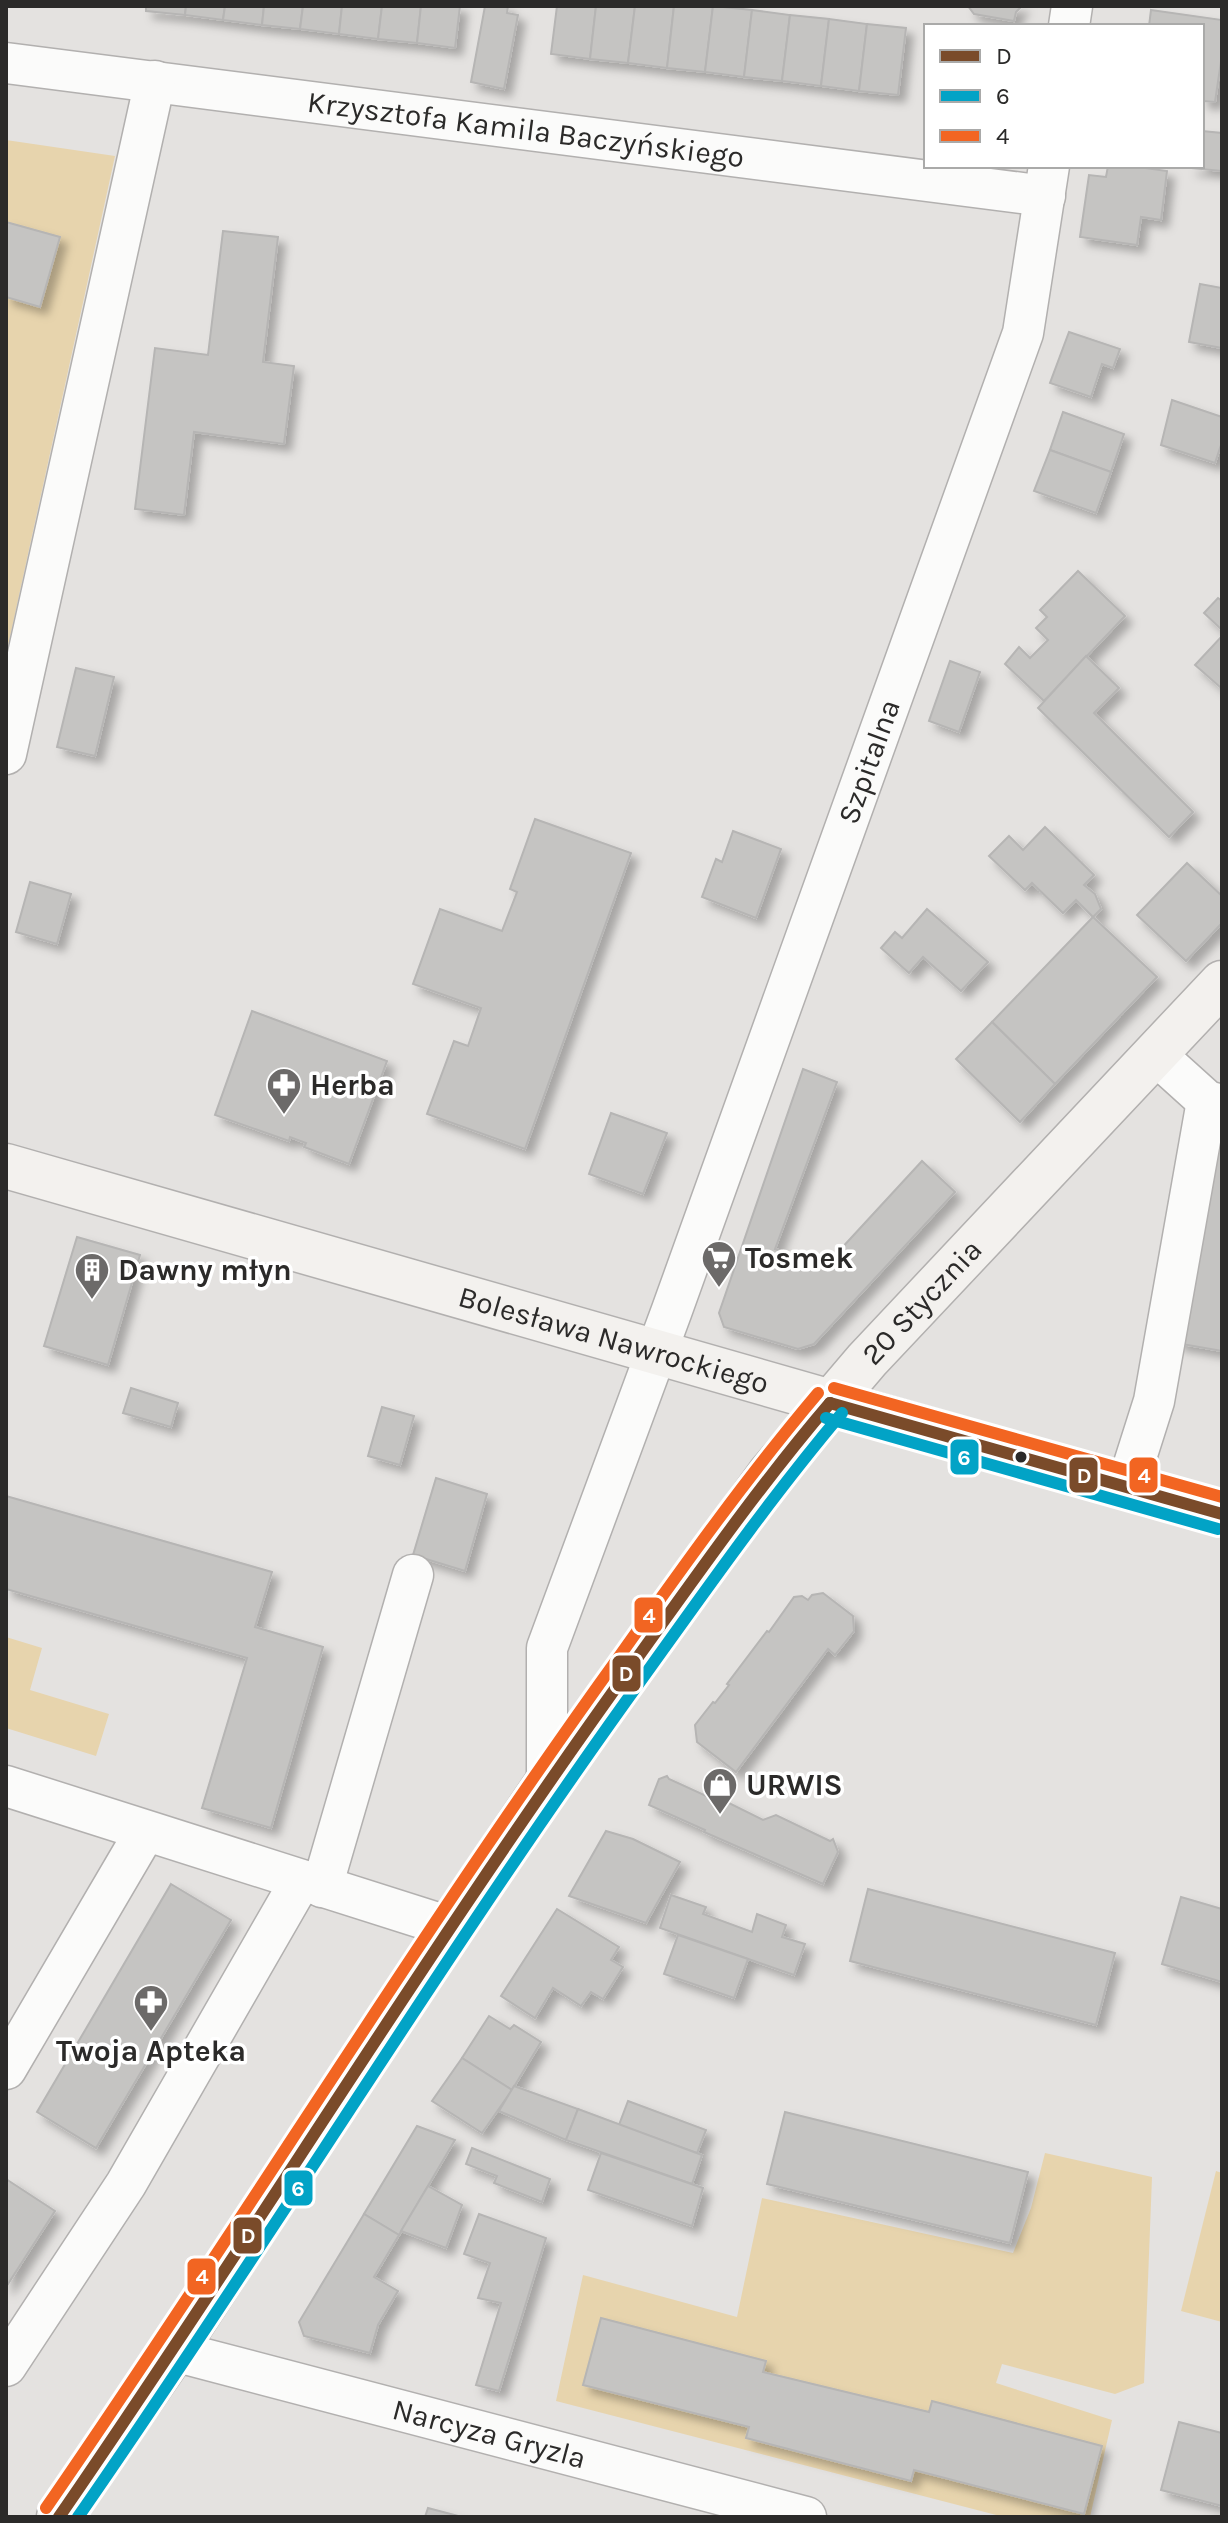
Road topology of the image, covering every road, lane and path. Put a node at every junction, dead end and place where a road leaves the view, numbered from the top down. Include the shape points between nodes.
1 (6, 63) edge
2 (155, 81) junction
3 (924, 167) edge
4 (931, 168) edge
5 (1047, 181) edge
6 (6, 754) edge
7 (1222, 983) edge
8 (1156, 1055) junction
9 (1214, 1103) edge
10 (6, 1166) edge
11 (656, 1350) junction
12 (830, 1403) junction
13 (1127, 1486) junction
14 (1222, 1514) edge
15 (413, 1575) dead end
16 (547, 1783) junction
17 (6, 1786) edge
18 (145, 1832) junction
19 (311, 1883) junction
20 (450, 1927) junction
21 (6, 2069) edge
22 (174, 2351) junction
23 (6, 2366) edge
24 (59, 2517) edge
25 (806, 2517) edge

1 - 2 street, Krzysztofa Kamila Baczyńskiego
2 - 3 street, Krzysztofa Kamila Baczyńskiego
2 - 6 street
4 - 5 street, Krzysztofa Kamila Baczyńskiego
5 - 11 street, Szpitalna via 1023,333
7 - 8 street, 20 Stycznia
8 - 9 street
8 - 12 street, 20 Stycznia
9 - 13 street via 1154,1401
10 - 11 street, Bolesława Nawrockiego
11 - 12 street, Bolesława Nawrockiego
11 - 16 street, Szpitalna via 547,1648
12 - 13 street, Bolesława Nawrockiego
12 - 16 street, 20 Stycznia via 770,1474
13 - 14 street, Bolesława Nawrockiego
15 - 19 street
16 - 20 street, 20 Stycznia
17 - 18 street
18 - 19 street
18 - 21 street
19 - 20 street
19 - 23 street via 126,2184
20 - 22 street, 20 Stycznia
22 - 24 street, 20 Stycznia
22 - 25 street, Narcyza Gryzla

